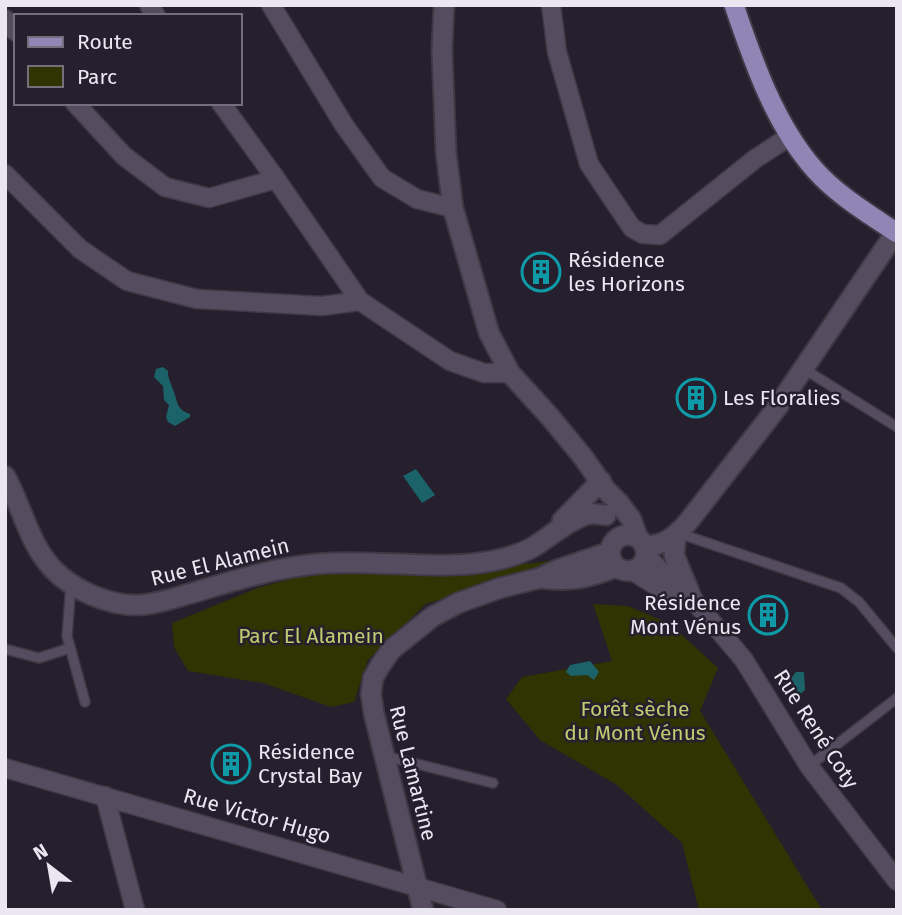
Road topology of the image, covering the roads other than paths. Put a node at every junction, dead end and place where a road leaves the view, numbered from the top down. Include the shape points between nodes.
1 (271, 5) edge
2 (444, 5) edge
3 (551, 5) edge
4 (734, 5) edge
5 (77, 105) edge
6 (221, 105) edge
7 (790, 136) junction
8 (5, 174) edge
9 (276, 179) junction
10 (453, 208) junction
11 (896, 233) edge
12 (359, 301) junction
13 (804, 369) junction
14 (510, 373) junction
15 (897, 428) edge
16 (583, 457) junction
17 (5, 476) edge
18 (603, 486) junction
19 (568, 514) junction
20 (606, 515) junction
21 (677, 535) junction
22 (548, 538) junction
23 (642, 546) junction
24 (618, 558) junction
25 (71, 583) junction
26 (692, 597) junction
27 (70, 648) junction
28 (897, 648) edge
29 (5, 649) edge
30 (897, 698) edge
31 (85, 702) dead end
32 (383, 755) junction
33 (809, 766) junction
34 (5, 768) edge
35 (493, 783) dead end
36 (104, 796) junction
37 (897, 881) edge
38 (417, 886) junction
39 (135, 910) edge
40 (423, 910) edge
41 (497, 910) edge

1 - 10 street via 344,125 382,177 417,199
2 - 10 street via 446,153
3 - 7 street via 557,52 589,164 632,228 660,235
4 - 7 main road
5 - 9 street via 124,156 165,187 209,198
6 - 9 street
7 - 11 main road via 817,173
8 - 12 street via 80,249 127,281 197,299 322,306
9 - 12 street
10 - 14 street via 489,333
11 - 13 street
12 - 14 street via 450,361 484,373
13 - 15 lane
13 - 21 street
14 - 16 street
16 - 18 street
16 - 19 street via 580,485
17 - 25 street, Rue El Alamein via 41,552
18 - 19 street, Rue El Alamein
18 - 20 street
18 - 23 street via 631,519
19 - 22 street, Rue El Alamein
20 - 22 street, Rue El Alamein via 580,517
20 - 24 street
21 - 23 street, Rue Lamartine via 657,545
21 - 26 street via 674,555
21 - 28 lane via 841,588 859,602
22 - 25 street, Rue El Alamein via 498,560 470,564 339,561 299,565 138,606 105,600
23 - 24 street via 643,562
23 - 24 street, Rue Lamartine via 628,535
23 - 26 street, Rue René Coty
24 - 26 street, Rue René Coty via 668,593
24 - 32 street, Rue Lamartine via 578,562 458,603 391,650 373,678 371,694
25 - 27 lane
26 - 33 street, Rue René Coty via 744,660
27 - 29 lane via 38,658
27 - 31 lane
30 - 33 lane
32 - 35 lane
32 - 38 street, Rue Lamartine
33 - 37 street, Rue René Coty
34 - 36 street, Rue Victor Hugo
36 - 38 street, Rue Victor Hugo
36 - 39 street
38 - 40 street, Rue Lamartine
38 - 41 street, Rue Victor Hugo

